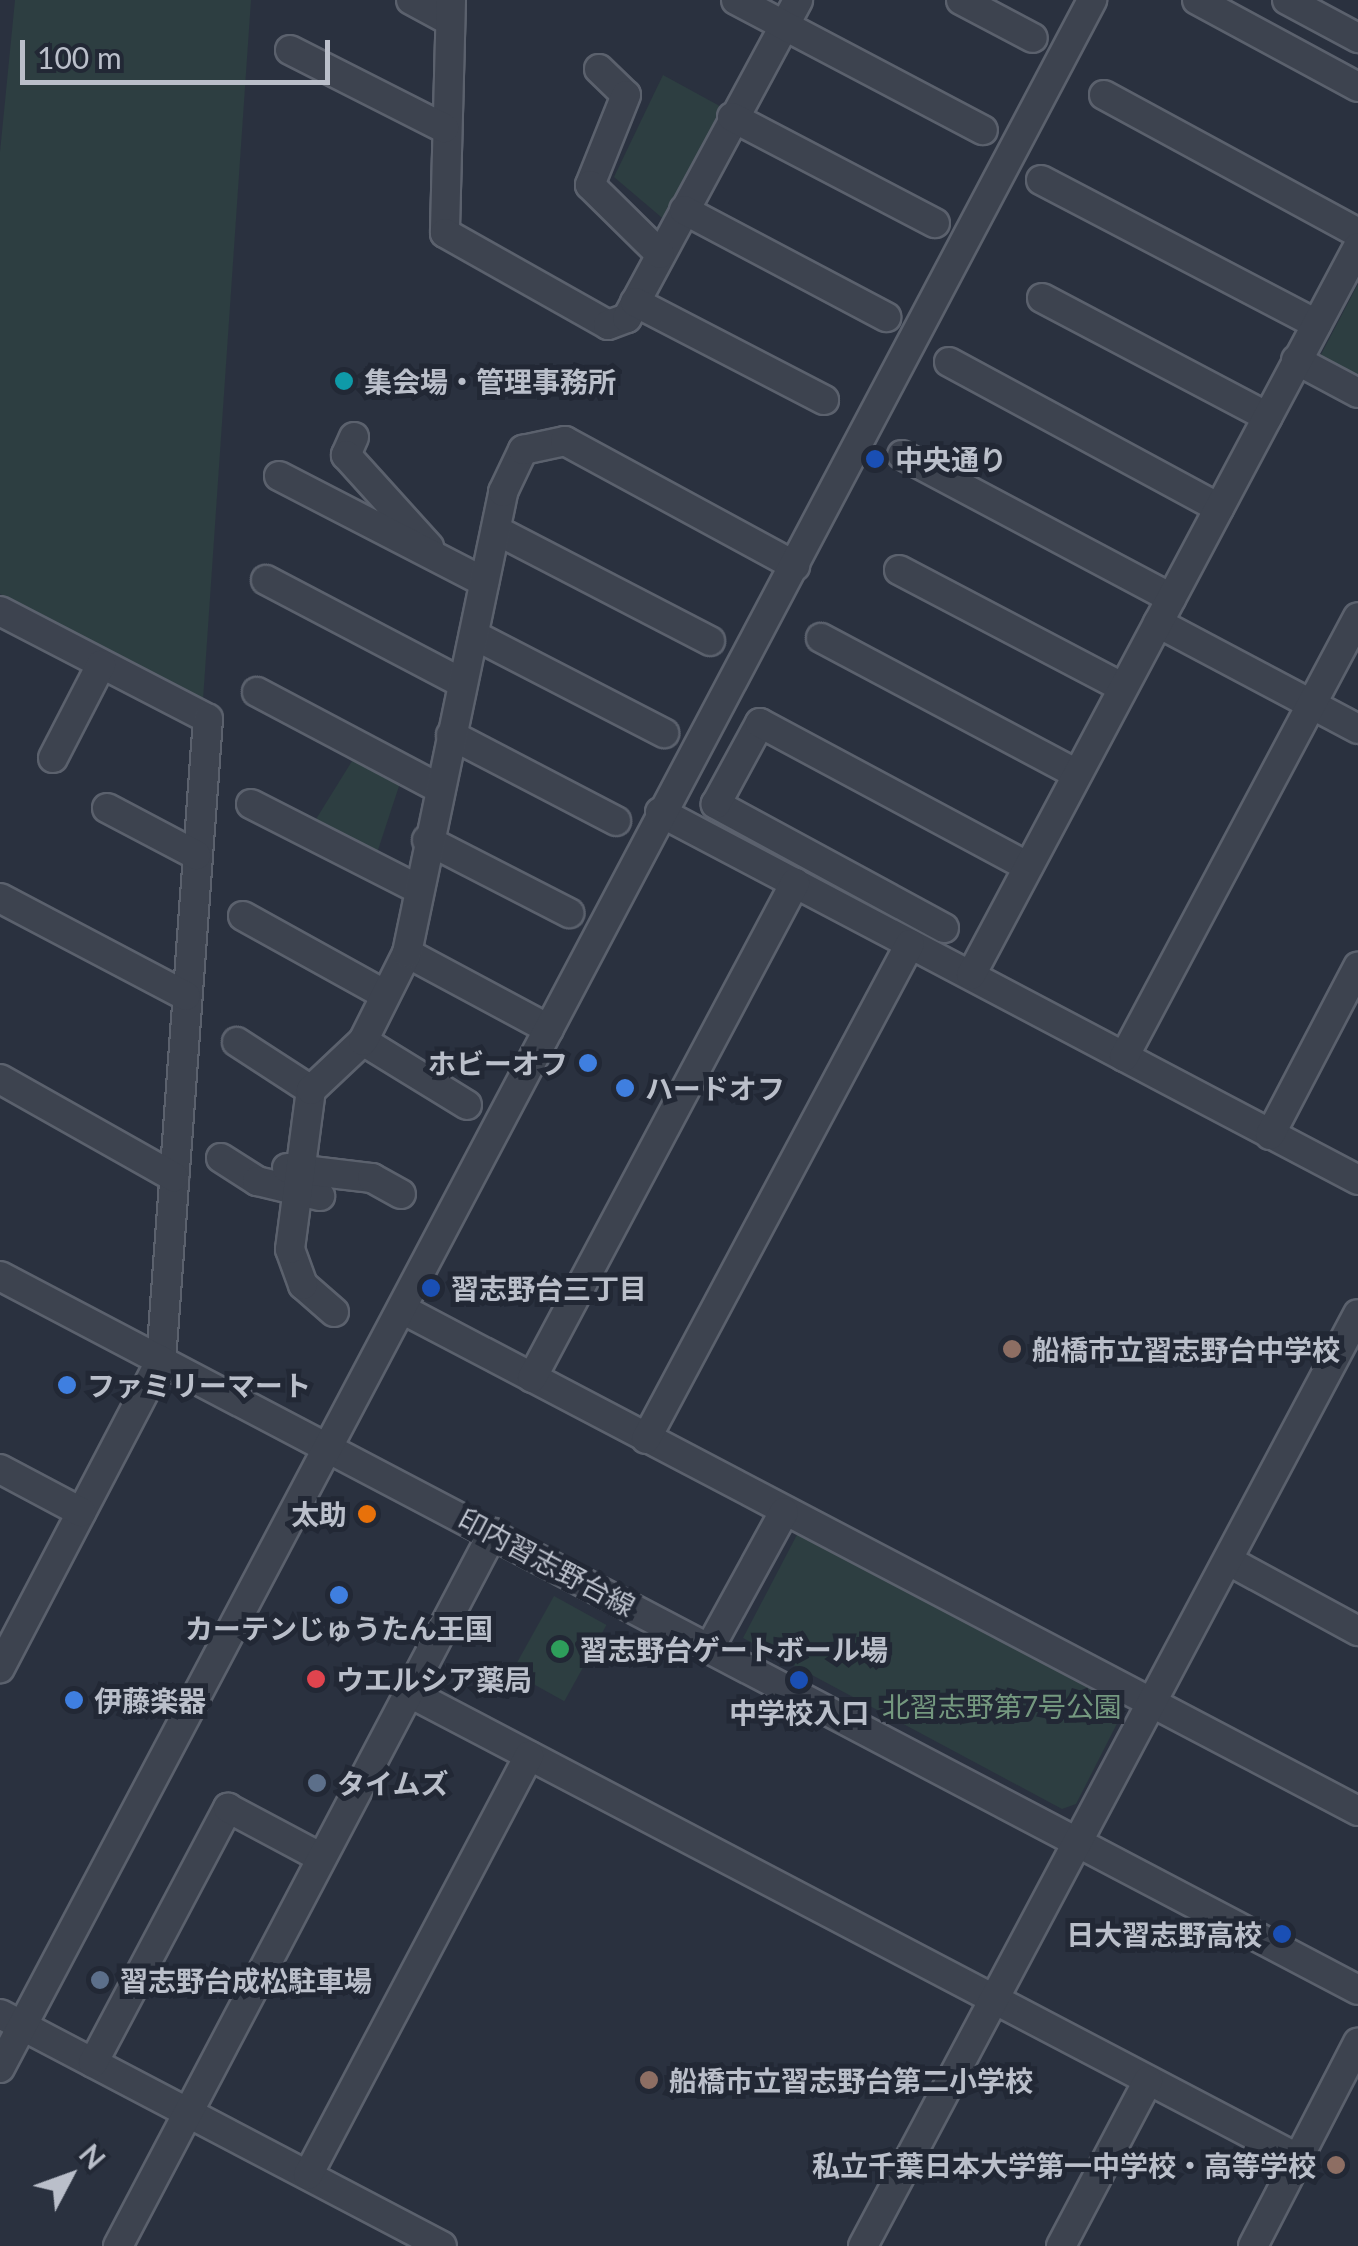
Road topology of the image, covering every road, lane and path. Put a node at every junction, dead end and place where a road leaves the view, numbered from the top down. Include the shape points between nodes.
1 (411, 0) edge
2 (736, 0) edge
3 (798, 0) edge
4 (960, 0) edge
5 (1092, 0) edge
6 (1197, 0) edge
7 (1286, 0) edge
8 (451, 10) edge
9 (784, 26) junction
10 (1033, 38) dead end
11 (1358, 38) edge
12 (290, 50) dead end
13 (599, 69) dead end
14 (1358, 87) edge
15 (1104, 95) dead end
16 (732, 117) junction
17 (444, 128) junction
18 (983, 130) dead end
19 (1041, 180) dead end
20 (684, 210) junction
21 (935, 223) dead end
22 (1358, 234) edge
23 (1358, 248) edge
24 (660, 254) junction
25 (1042, 298) dead end
26 (635, 302) junction
27 (886, 317) dead end
28 (1316, 324) junction
29 (1296, 360) junction
30 (949, 362) dead end
31 (1358, 393) edge
32 (824, 400) dead end
33 (1268, 417) junction
34 (354, 438) dead end
35 (902, 455) dead end
36 (279, 476) dead end
37 (1219, 508) junction
38 (496, 530) junction
39 (440, 560) junction
40 (795, 566) junction
41 (899, 570) dead end
42 (266, 580) dead end
43 (484, 582) junction
44 (1164, 610) junction
45 (0, 611) edge
46 (1358, 617) edge
47 (474, 635) junction
48 (821, 638) dead end
49 (710, 641) dead end
50 (102, 665) junction
51 (462, 683) junction
52 (1122, 688) junction
53 (257, 692) dead end
54 (1311, 704) junction
55 (1358, 729) edge
56 (664, 733) dead end
57 (451, 734) junction
58 (52, 758) dead end
59 (1077, 774) junction
60 (438, 788) junction
61 (251, 804) dead end
62 (108, 808) dead end
63 (660, 812) junction
64 (616, 821) dead end
65 (427, 840) junction
66 (196, 855) junction
67 (1028, 867) junction
68 (795, 883) junction
69 (418, 890) junction
70 (0, 898) edge
71 (569, 913) dead end
72 (243, 916) dead end
73 (944, 928) dead end
74 (910, 944) junction
75 (407, 953) junction
76 (1358, 967) edge
77 (970, 975) junction
78 (384, 994) junction
79 (186, 996) junction
80 (548, 1028) junction
81 (363, 1041) junction
82 (237, 1042) dead end
83 (1124, 1057) junction
84 (0, 1080) edge
85 (311, 1090) junction
86 (467, 1105) dead end
87 (1270, 1136) junction
88 (221, 1158) dead end
89 (174, 1177) junction
90 (1358, 1180) edge
91 (300, 1181) junction
92 (401, 1194) dead end
93 (0, 1276) edge
94 (402, 1309) junction
95 (334, 1312) dead end
96 (1358, 1314) edge
97 (161, 1360) junction
98 (532, 1378) junction
99 (646, 1438) junction
100 (328, 1448) junction
101 (0, 1469) edge
102 (81, 1512) junction
103 (784, 1512) junction
104 (493, 1533) junction
105 (1229, 1561) junction
106 (1358, 1631) edge
107 (710, 1649) junction
108 (3, 1654) edge
109 (410, 1693) junction
110 (1153, 1705) junction
111 (529, 1756) junction
112 (1358, 1812) edge
113 (1077, 1841) junction
114 (322, 1858) junction
115 (1358, 1990) edge
116 (994, 2001) junction
117 (11, 2020) edge
118 (1358, 2043) edge
119 (93, 2063) junction
120 (0, 2068) edge
121 (1148, 2081) junction
122 (190, 2112) junction
123 (1299, 2159) junction
124 (308, 2175) junction
125 (118, 2246) edge
126 (442, 2246) edge
127 (863, 2246) edge
128 (1061, 2246) edge
129 (1253, 2246) edge

1 - 8 street
2 - 9 street
3 - 9 street
4 - 10 street
5 - 40 street
6 - 14 street
7 - 11 street
8 - 17 street
9 - 16 street
9 - 18 street
12 - 17 street
13 - 24 street via 626,96 590,186
15 - 22 street
16 - 20 street
16 - 21 street
17 - 26 street via 444,233 608,326
19 - 28 street
20 - 24 street
20 - 27 street
23 - 28 street
24 - 26 street
25 - 33 street
26 - 32 street
28 - 29 street
29 - 31 street
29 - 33 street
30 - 37 street
33 - 37 street
34 - 39 street via 346,454
35 - 44 street
36 - 39 street
37 - 44 street
38 - 40 street via 523,450 553,439
38 - 43 street
38 - 49 street
39 - 43 street
40 - 63 street
41 - 52 street
42 - 51 street
43 - 47 street
44 - 52 street
44 - 54 street
45 - 50 street
46 - 54 street
47 - 51 street
47 - 56 street
48 - 59 street
50 - 58 street
50 - 66 street via 208,719
51 - 57 street
52 - 59 street
53 - 60 street
54 - 55 street
54 - 83 street
57 - 60 street
57 - 64 street
59 - 67 street
60 - 65 street
61 - 69 street
62 - 66 street
63 - 68 street
63 - 80 street
65 - 69 street
65 - 71 street
66 - 79 street
67 - 73 street via 760,723 716,804
67 - 77 street
68 - 74 street
68 - 98 street
69 - 75 street
70 - 79 street
72 - 78 street
74 - 77 street
74 - 99 street
75 - 78 street
75 - 80 street
76 - 87 street
77 - 83 street
78 - 81 street
79 - 89 street
80 - 94 street
81 - 85 street
81 - 86 street
82 - 85 street
83 - 87 street
84 - 89 street
85 - 91 street
87 - 90 street
88 - 91 street
89 - 97 street
91 - 92 street via 372,1178
91 - 95 street via 293,1269
93 - 97 street, 印内習志野台線
94 - 98 street
94 - 100 street
96 - 105 street
97 - 100 street, 印内習志野台線
97 - 102 street
98 - 99 street
99 - 103 street
100 - 104 street, 印内習志野台線
100 - 117 street
101 - 102 street
102 - 108 street
103 - 107 street
103 - 110 street
104 - 107 street, 印内習志野台線
104 - 109 street
105 - 106 street
105 - 110 street
107 - 113 street, 印内習志野台線
109 - 111 street
109 - 114 street
110 - 112 street
110 - 113 street
111 - 116 street
111 - 124 street
113 - 115 street, 印内習志野台線
113 - 116 street
114 - 119 street via 228,1808
114 - 122 street
116 - 121 street
116 - 127 street
117 - 119 street
117 - 120 street
118 - 123 street
119 - 122 street
121 - 123 street
121 - 128 street
122 - 124 street
122 - 125 street
123 - 129 street
124 - 126 street

